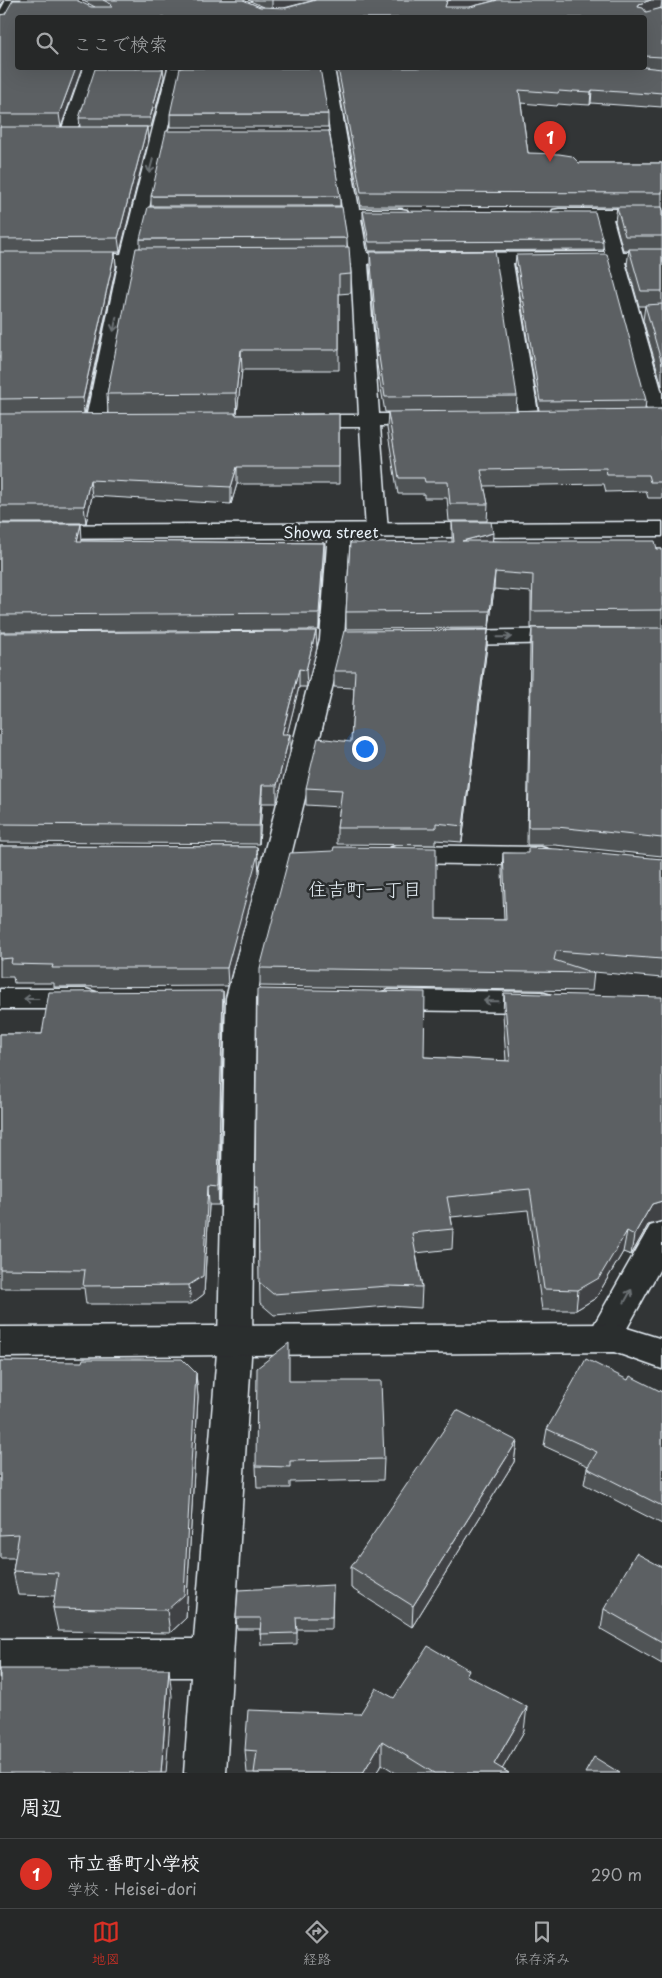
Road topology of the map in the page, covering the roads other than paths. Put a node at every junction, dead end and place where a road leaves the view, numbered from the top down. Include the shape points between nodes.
1 (12, 0) edge
2 (3, 25) edge
3 (162, 70) edge
4 (175, 70) edge
5 (327, 70) edge
6 (48, 134) edge
7 (68, 134) junction
8 (86, 134) edge
9 (142, 134) edge
10 (165, 134) junction
11 (319, 134) edge
12 (339, 134) junction
13 (139, 213) junction
14 (197, 213) edge
15 (293, 213) edge
16 (351, 214) junction
17 (419, 214) edge
18 (545, 214) edge
19 (603, 214) junction
20 (662, 214) edge
21 (614, 257) junction
22 (662, 257) edge
23 (426, 258) edge
24 (446, 258) edge
25 (504, 258) junction
26 (186, 259) edge
27 (291, 259) edge
28 (359, 259) junction
29 (59, 260) edge
30 (128, 260) junction
31 (639, 418) edge
32 (660, 418) edge
33 (529, 419) junction
34 (549, 419) edge
35 (450, 420) edge
36 (509, 420) edge
37 (370, 421) junction
38 (282, 422) edge
39 (95, 423) edge
40 (662, 529) edge
41 (339, 531) junction
42 (377, 531) junction
43 (0, 532) edge
44 (592, 636) edge
45 (432, 638) edge
46 (378, 854) edge
47 (565, 857) edge
48 (116, 998) edge
49 (0, 999) edge
50 (359, 999) edge
51 (565, 1002) edge
52 (662, 1235) edge
53 (604, 1338) junction
54 (234, 1340) junction
55 (0, 1342) edge
56 (662, 1354) edge
57 (0, 1658) edge
58 (212, 1658) junction
59 (205, 1773) edge

1 - 2 main road
3 - 7 main road via 88,71
4 - 10 main road
5 - 12 main road
6 - 7 main road
7 - 8 main road
9 - 10 main road
10 -> 13 main road
11 - 12 main road
12 - 16 main road
13 - 14 main road
13 - 30 main road
15 - 16 main road
16 - 17 main road
16 - 28 main road
18 - 19 main road
19 - 20 main road
19 - 21 main road
21 - 22 main road
21 - 25 main road
21 - 32 main road via 638,313
23 - 28 main road
24 - 25 main road
25 - 33 main road
26 - 30 main road
27 - 28 main road
28 - 37 main road
29 - 30 main road
30 -> 39 main road
31 - 32 main road
33 - 34 main road
33 - 36 main road
35 - 37 main road
37 - 38 main road
37 - 42 main road
40 - 42 main road, Showa street
41 - 42 main road, Showa street
41 - 43 main road, Showa street
41 - 54 main road via 332,639 241,998
45 -> 44 main road
46 - 47 main road
48 -> 49 main road
51 -> 50 main road
53 -> 52 main road
53 - 54 main road
53 - 56 main road via 614,1338
54 - 55 main road
54 - 58 main road
57 - 58 main road
58 - 59 main road

